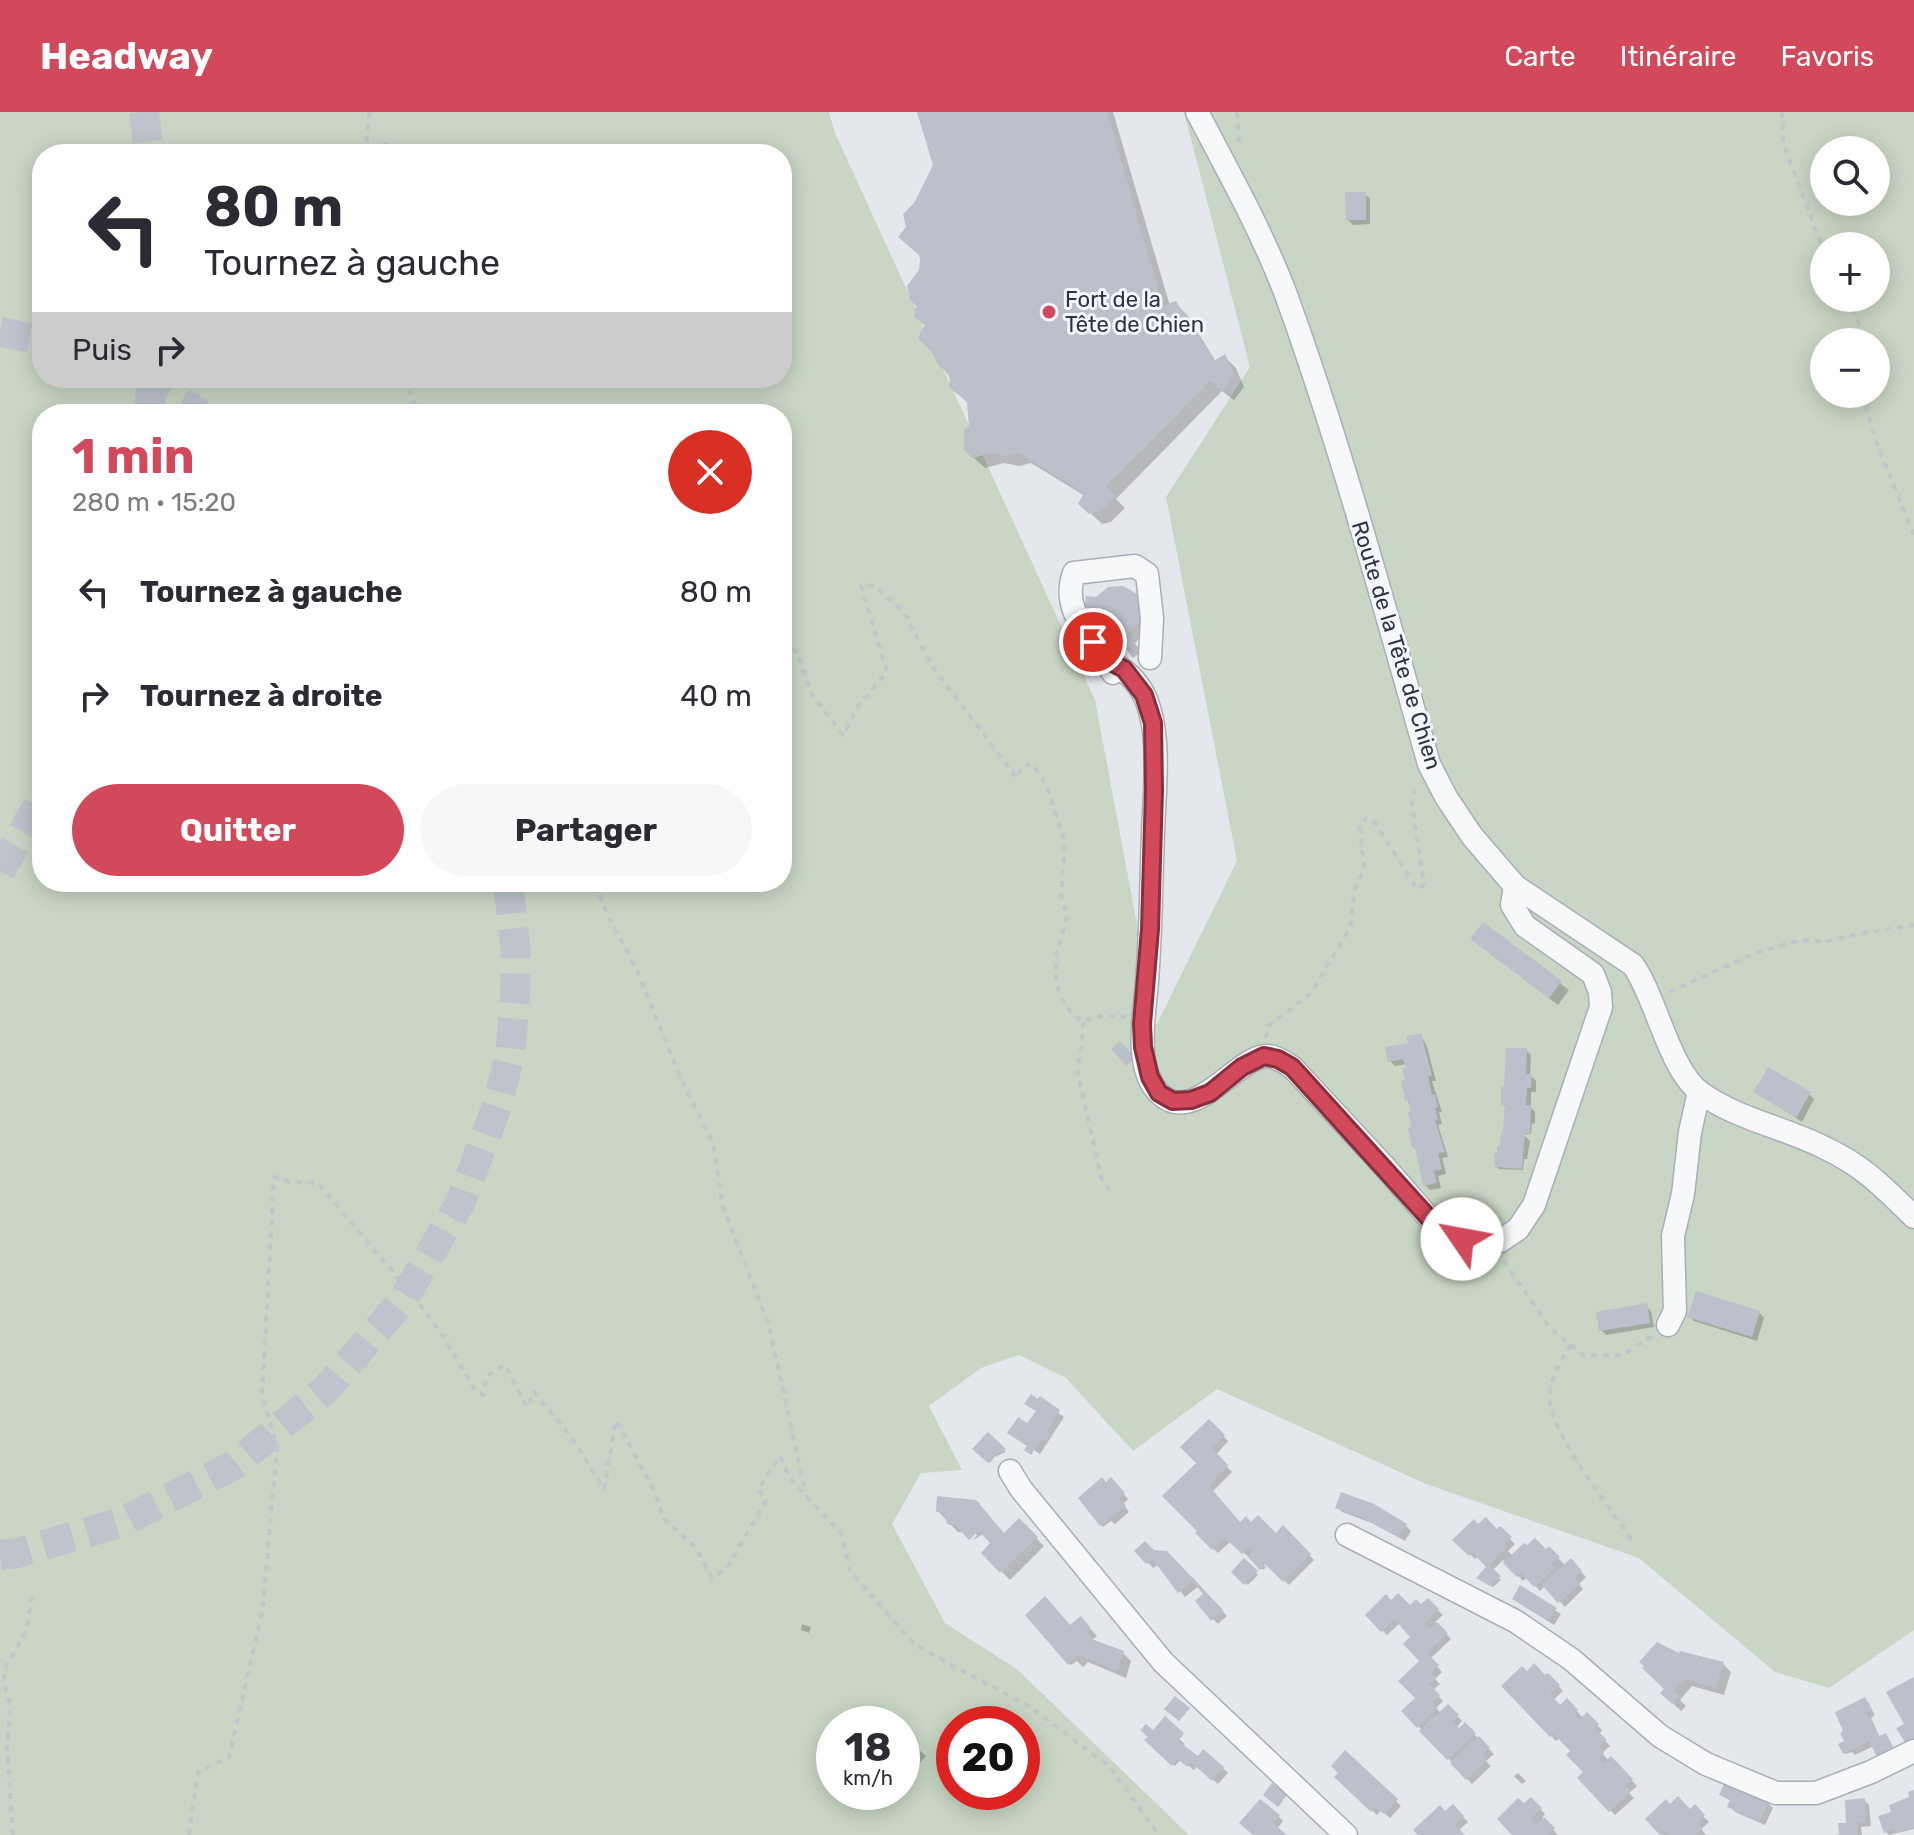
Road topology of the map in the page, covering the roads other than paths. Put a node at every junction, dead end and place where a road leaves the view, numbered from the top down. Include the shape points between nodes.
1 (1197, 112) edge
2 (1150, 658) dead end
3 (1515, 886) junction
4 (1699, 1092) junction
5 (1914, 1217) edge
6 (1668, 1325) road end
7 (1010, 1471) dead end
8 (1347, 1535) dead end
9 (1914, 1751) edge
10 (1346, 1835) edge

1 - 3 street, Route de la Tête de Chien via 1284,291 1362,529 1429,764 1472,836
2 - 3 street via 1147,574 1135,566 1074,573 1068,589 1079,624 1144,695 1153,723 1150,929 1142,1024 1150,1077 1159,1093 1173,1101 1191,1100 1264,1056 1278,1059 1292,1067 1437,1227 1470,1241 1500,1241 1518,1229 1534,1205 1601,1007 1593,974 1525,926 1512,905
3 - 4 street, Route de la Tête de Chien via 1633,965 1679,1065
4 - 5 street, Route de la Tête de Chien via 1864,1169
4 - 6 street via 1673,1236 1675,1311
7 - 10 street via 1163,1662
8 - 9 street via 1515,1621 1571,1659 1660,1736 1706,1764 1776,1793 1816,1793

